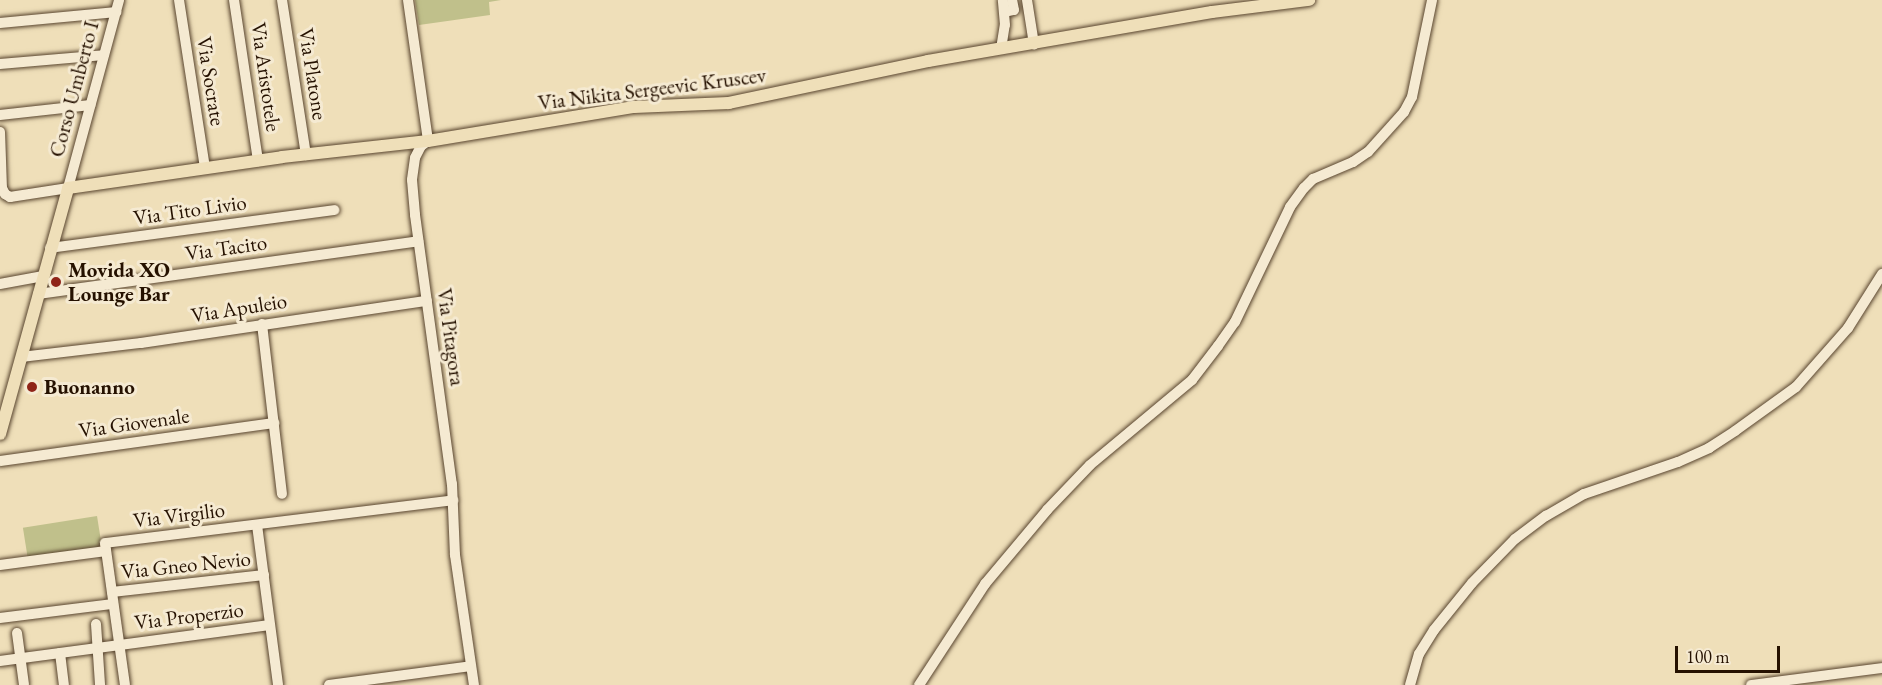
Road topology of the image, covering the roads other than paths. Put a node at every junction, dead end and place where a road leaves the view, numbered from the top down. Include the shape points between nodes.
1 (119, 0) edge
2 (179, 0) edge
3 (234, 0) edge
4 (282, 0) edge
5 (408, 0) edge
6 (1003, 0) edge
7 (1012, 0) edge
8 (1027, 0) edge
9 (1310, 0) edge
10 (1432, 0) edge
11 (1254, 3) edge
12 (116, 12) junction
13 (1005, 12) junction
14 (0, 23) edge
15 (1034, 44) junction
16 (1001, 49) junction
17 (104, 55) junction
18 (0, 64) edge
19 (90, 105) junction
20 (0, 115) edge
21 (0, 132) edge
22 (428, 141) junction
23 (306, 155) junction
24 (258, 160) junction
25 (205, 168) junction
26 (68, 188) junction
27 (334, 210) dead end
28 (418, 241) junction
29 (50, 248) junction
30 (1882, 274) edge
31 (43, 276) junction
32 (0, 284) edge
33 (38, 294) junction
34 (426, 301) junction
35 (262, 324) junction
36 (21, 357) junction
37 (3, 412) edge
38 (273, 423) junction
39 (0, 435) edge
40 (0, 461) edge
41 (282, 494) dead end
42 (453, 500) junction
43 (257, 525) junction
44 (105, 547) junction
45 (0, 565) edge
46 (264, 575) junction
47 (113, 598) junction
48 (0, 618) edge
49 (96, 624) dead end
50 (270, 625) junction
51 (17, 633) dead end
52 (116, 645) junction
53 (96, 648) junction
54 (60, 653) junction
55 (20, 659) junction
56 (0, 661) edge
57 (471, 666) junction
58 (1882, 668) edge
59 (24, 685) edge
60 (64, 685) edge
61 (100, 685) edge
62 (124, 685) edge
63 (278, 685) edge
64 (329, 685) edge
65 (474, 685) edge
66 (920, 685) edge
67 (1410, 685) edge
68 (1752, 685) edge

1 - 12 street, Corso Umberto I
2 - 25 street, Via Socrate
3 - 24 street, Via Aristotele
4 - 23 street, Via Platone
5 - 22 street
6 - 13 street
7 - 13 street via 1014,10
8 - 15 street
9 - 11 main road, Via Nikita Sergeevic Kruscev
10 - 66 street via 1412,97 1404,112 1368,152 1313,179 1304,188 1290,207 1235,322 1212,355 1192,380 1090,465 1047,510 985,584
11 - 15 main road, Via Nikita Sergeevic Kruscev
12 - 14 street
12 - 17 street, Corso Umberto I
13 - 16 street
15 - 16 main road, Via Nikita Sergeevic Kruscev
16 - 22 main road, Via Nikita Sergeevic Kruscev via 878,70 729,103 634,107
17 - 18 street
17 - 19 street, Corso Umberto I
19 - 20 street
19 - 26 street, Corso Umberto I
21 - 26 street via 5,194 10,197
22 - 23 main road, Via Nikita Sergeevic Kruscev
22 - 28 street, Via Pitagora via 415,158 412,180
23 - 24 main road, Via Nikita Sergeevic Kruscev
24 - 25 main road, Via Nikita Sergeevic Kruscev
25 - 26 main road, Via Nikita Sergeevic Kruscev
26 - 29 main road
27 - 29 street, Via Tito Livio
28 - 33 street, Via Tacito
28 - 34 street, Via Pitagora
29 - 31 main road
30 - 67 street via 1848,328 1796,387 1709,448 1584,494 1515,539 1434,630 1419,654
31 - 32 street
31 - 33 main road
33 - 36 main road
34 - 35 street, Via Apuleio
34 - 42 street, Via Pitagora
35 - 36 street, Via Apuleio
35 - 38 street
36 - 37 main road
37 - 39 main road
38 - 40 street, Via Giovenale
38 - 41 street
42 - 43 street, Via Virgilio
42 - 57 street, Via Pitagora via 455,555
43 - 44 street, Via Virgilio
43 - 46 street
44 - 45 street, Via Virgilio
44 - 47 street
46 - 47 street, Via Gneo Nevio
46 - 50 street
47 - 48 street, Via Gneo Nevio
47 - 52 street
49 - 53 street
50 - 52 street, Via Properzio
50 - 63 street
51 - 55 street
52 - 53 street, Via Properzio
52 - 62 street
53 - 54 street, Via Properzio
53 - 61 street
54 - 55 street, Via Properzio
54 - 60 street
55 - 56 street, Via Properzio
55 - 59 street
57 - 64 street
57 - 65 street, Via Pitagora
58 - 68 street

